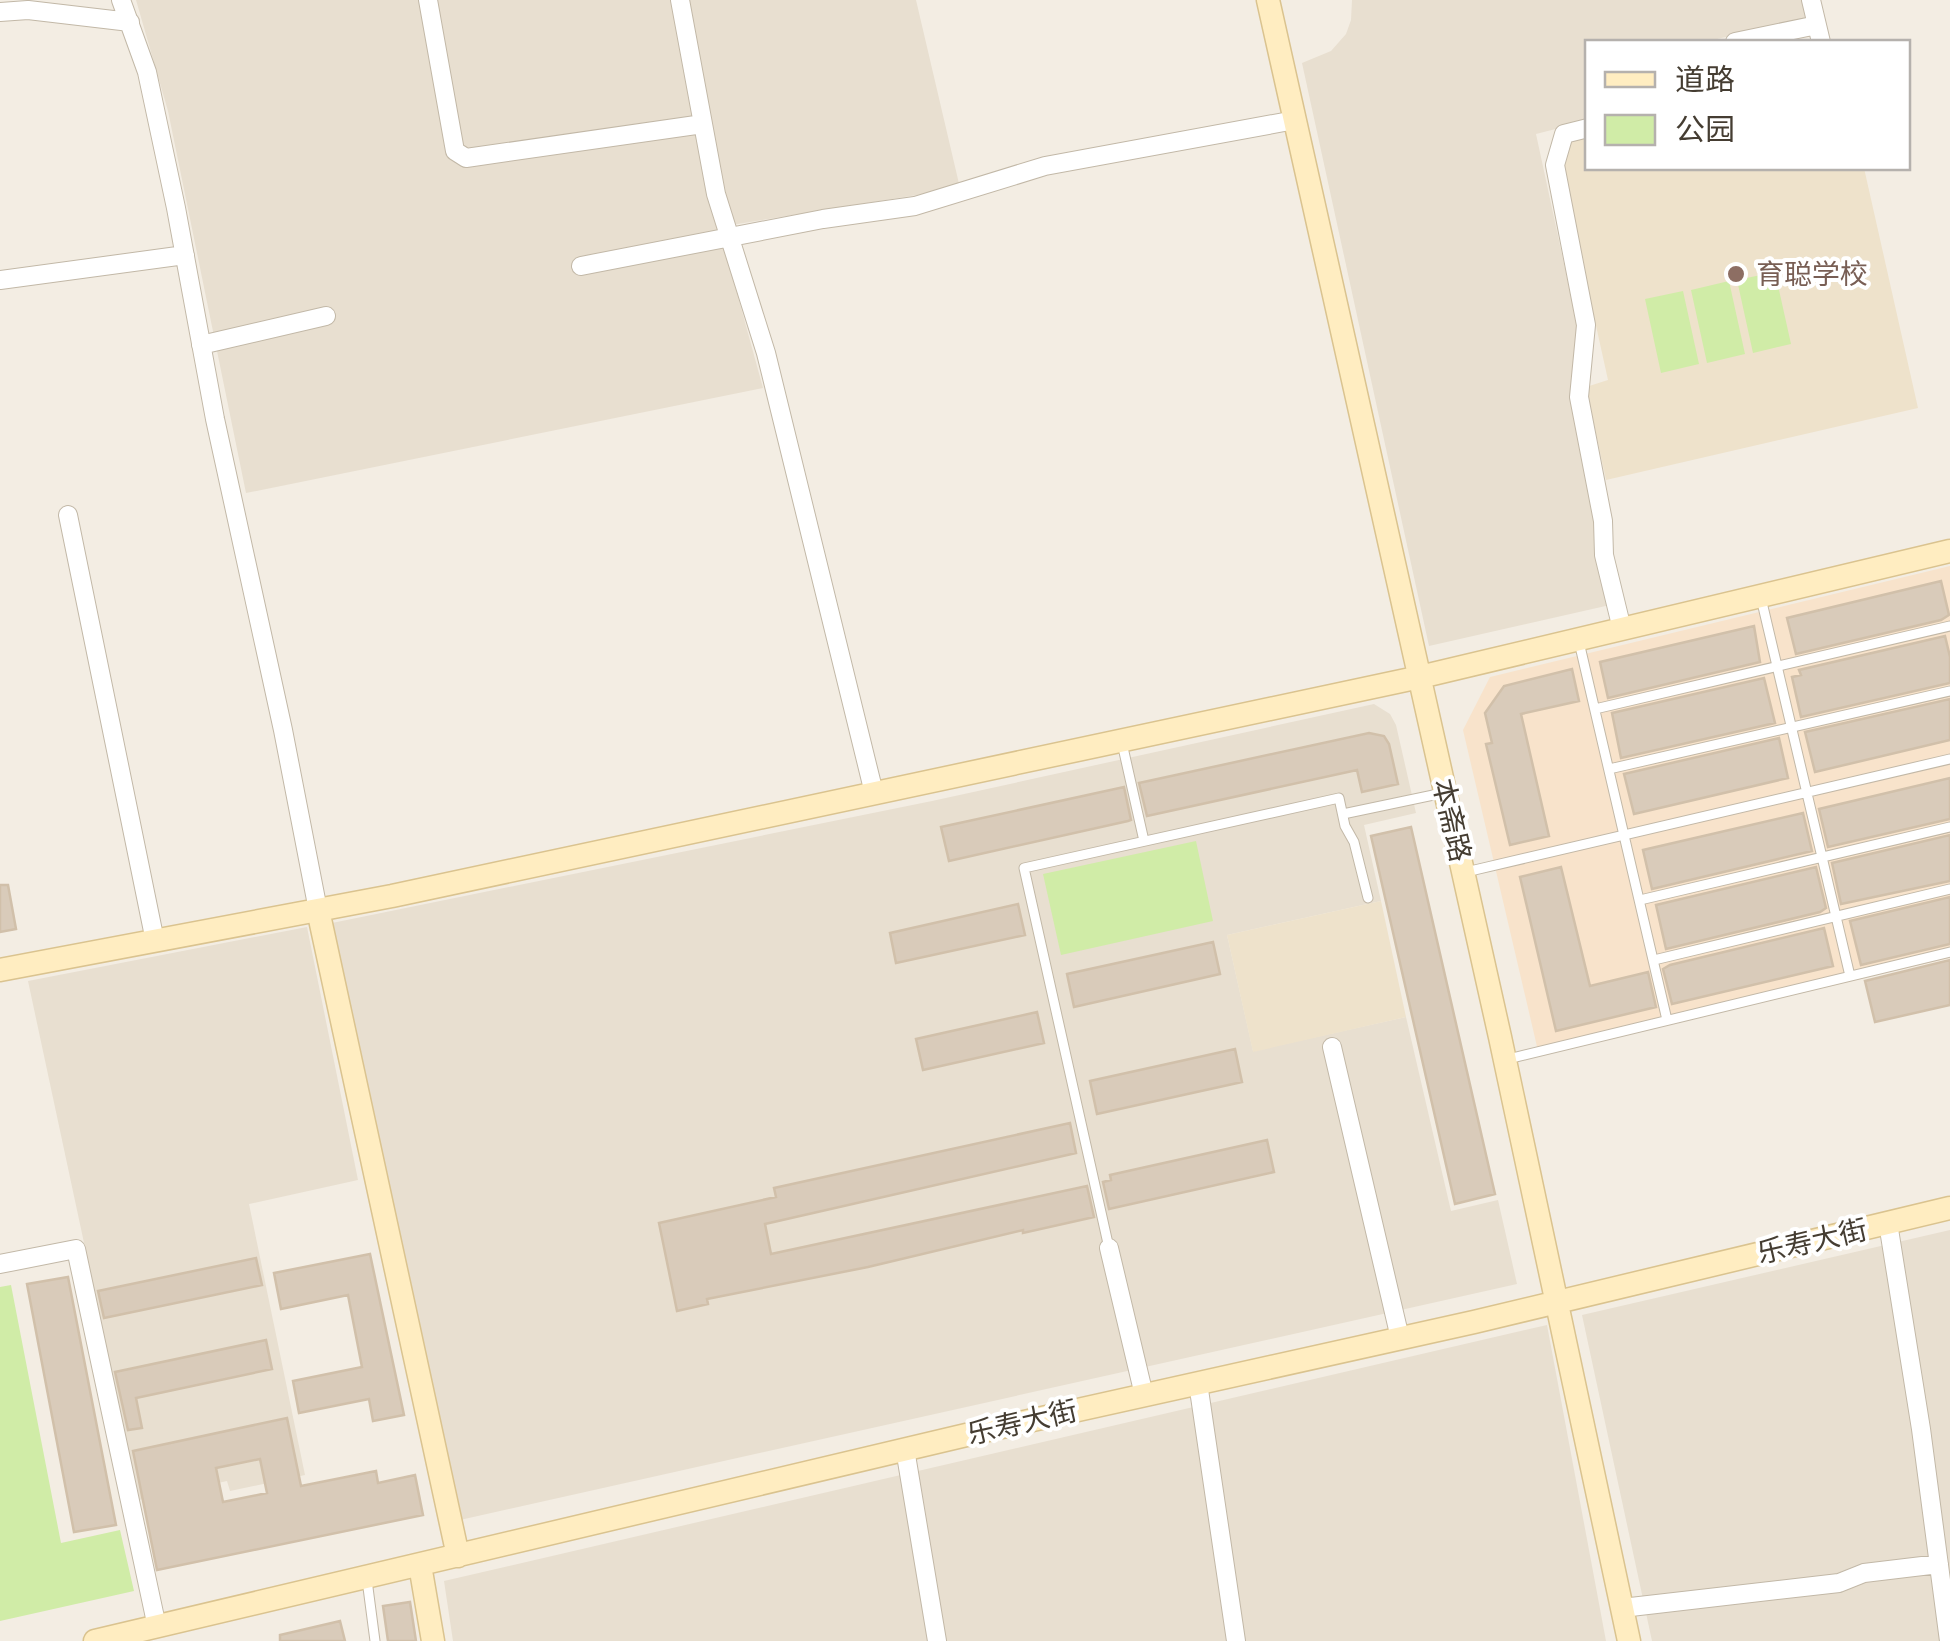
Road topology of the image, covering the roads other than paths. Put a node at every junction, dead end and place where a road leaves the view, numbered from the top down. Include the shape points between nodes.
1 (121, 0) edge
2 (428, 0) edge
3 (680, 0) edge
4 (1268, 0) edge
5 (1811, 0) edge
6 (0, 12) edge
7 (130, 22) junction
8 (1819, 34) edge
9 (1756, 40) edge
10 (1295, 120) junction
11 (703, 124) junction
12 (1585, 129) edge
13 (728, 236) junction
14 (185, 256) junction
15 (581, 266) dead end
16 (0, 280) edge
17 (326, 316) dead end
18 (201, 345) junction
19 (68, 515) dead end
20 (1950, 553) edge
21 (1760, 596) junction
22 (1950, 626) edge
23 (1622, 629) junction
24 (1579, 639) junction
25 (1777, 667) junction
26 (1420, 678) junction
27 (1950, 691) edge
28 (1595, 709) junction
29 (1792, 728) junction
30 (1122, 741) junction
31 (1950, 760) edge
32 (1609, 770) junction
33 (1446, 792) junction
34 (1807, 793) junction
35 (874, 794) junction
36 (1343, 814) junction
37 (1950, 827) edge
38 (1624, 835) junction
39 (1144, 842) junction
40 (1822, 857) junction
41 (1464, 873) junction
42 (1950, 889) edge
43 (1368, 898) dead end
44 (1640, 900) junction
45 (318, 910) junction
46 (1836, 916) junction
47 (154, 941) junction
48 (1950, 952) edge
49 (1654, 960) junction
50 (0, 970) edge
51 (1850, 976) junction
52 (1668, 1020) junction
53 (1332, 1047) dead end
54 (1505, 1059) junction
55 (1950, 1208) edge
56 (1888, 1222) junction
57 (1110, 1248) joint
58 (0, 1264) edge
59 (1556, 1302) junction
60 (1400, 1338) junction
61 (1198, 1383) junction
62 (1144, 1395) junction
63 (905, 1450) junction
64 (458, 1556) junction
65 (1939, 1564) junction
66 (420, 1565) junction
67 (367, 1578) junction
68 (1622, 1608) junction
69 (146, 1633) edge
70 (95, 1641) edge
71 (376, 1641) edge
72 (433, 1641) edge
73 (936, 1641) edge
74 (1236, 1641) edge
75 (1628, 1641) edge
76 (1949, 1641) edge

1 - 7 street
2 - 11 street via 455,151 466,158
3 - 11 street
4 - 10 street, 本斋路
5 - 8 street
6 - 7 street
7 - 14 street via 147,72
8 - 9 street
10 - 13 street via 1044,166 915,206
10 - 26 street, 本斋路
11 - 13 street
12 - 23 street via 1564,134 1555,165 1586,325 1578,397
13 - 15 street
13 - 35 street via 766,354
14 - 16 street
14 - 18 street
17 - 18 street
18 - 45 street
19 - 47 street
20 - 21 street
21 - 23 street
21 - 25 lane
22 - 25 lane
23 - 24 street
24 - 26 street
24 - 28 lane
25 - 28 lane
25 - 29 lane
26 - 30 street
26 - 33 street, 本斋路
27 - 29 lane
28 - 32 lane
29 - 32 lane
29 - 34 lane
30 - 35 street
30 - 39 lane
31 - 34 lane
32 - 38 lane
33 - 36 lane
33 - 41 street, 本斋路
34 - 38 lane
34 - 40 lane
35 - 45 street
36 - 39 lane via 1339,798
36 - 43 lane
37 - 40 lane
38 - 41 lane
38 - 44 lane
39 - 57 lane via 1024,868
40 - 44 lane
40 - 46 lane
41 - 54 street, 本斋路
42 - 46 lane
44 - 49 lane
45 - 47 street
45 - 64 street
46 - 49 lane
46 - 51 lane
47 - 50 street
48 - 51 lane
49 - 52 lane
51 - 52 lane
52 - 54 lane
53 - 60 street
54 - 59 street, 本斋路
55 - 56 street, 乐寿大街
56 - 59 street, 乐寿大街
56 - 65 street
57 - 62 street
58 - 69 street via 76,1249
59 - 60 street, 乐寿大街
59 - 68 street, 本斋路
60 - 61 street, 乐寿大街
61 - 62 street, 乐寿大街
61 - 74 street
62 - 63 street, 乐寿大街
63 - 64 street, 乐寿大街
63 - 73 street
64 - 66 street, 乐寿大街
65 - 68 street via 1864,1573 1839,1583
65 - 76 street
66 - 67 street, 乐寿大街
66 - 72 street
67 - 69 street, 乐寿大街
67 - 71 lane
68 - 75 street, 本斋路
69 - 70 street, 乐寿大街

